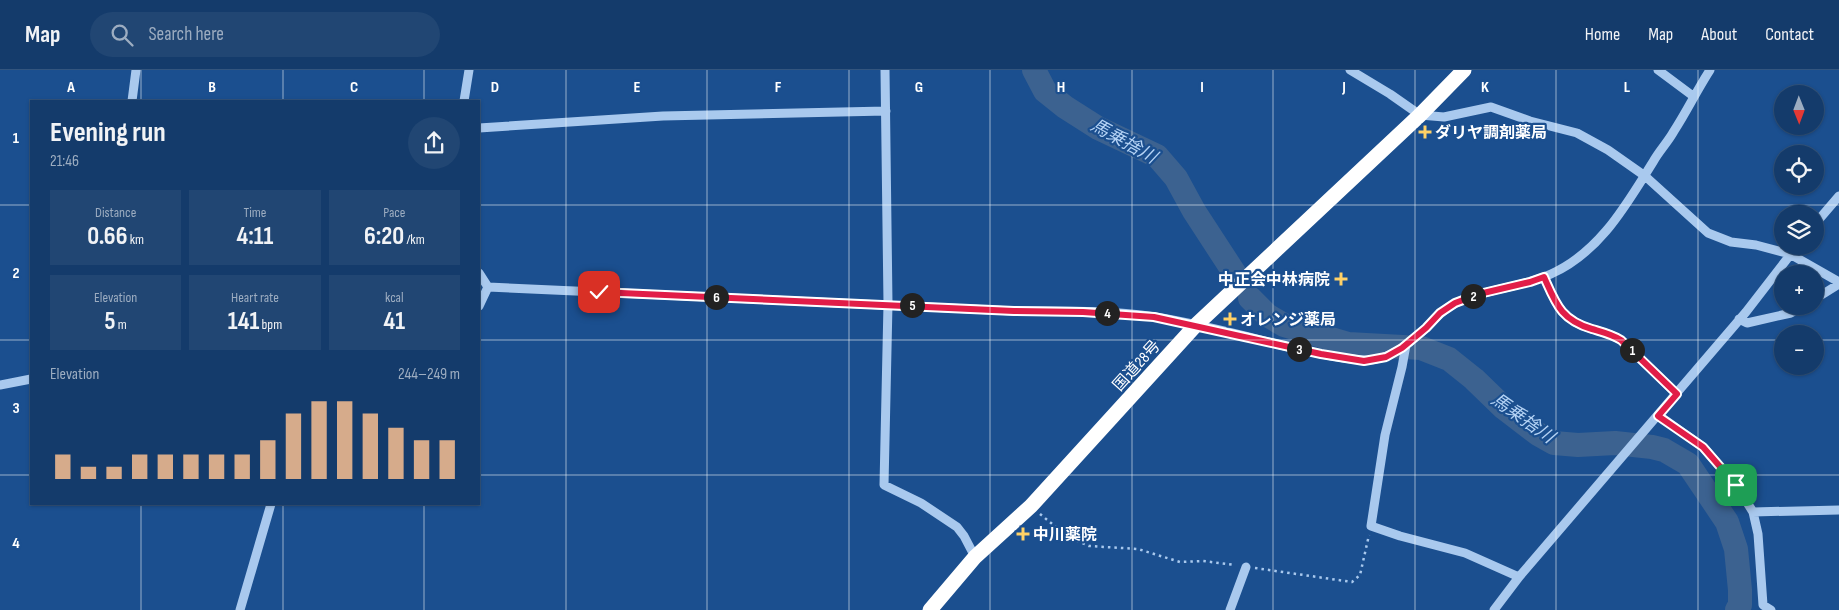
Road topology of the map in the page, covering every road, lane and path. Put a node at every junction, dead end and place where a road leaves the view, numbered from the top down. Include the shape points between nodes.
1 (136, 70) edge
2 (469, 70) edge
3 (885, 70) edge
4 (1350, 70) edge
5 (1464, 70) edge
6 (1658, 70) edge
7 (1710, 70) edge
8 (1693, 96) junction
9 (132, 100) edge
10 (464, 100) edge
11 (886, 112) junction
12 (1420, 115) junction
13 (480, 128) edge
14 (1645, 176) junction
15 (1839, 196) edge
16 (1824, 214) edge
17 (1774, 250) edge
18 (1789, 255) edge
19 (1792, 255) edge
20 (480, 275) edge
21 (1544, 277) junction
22 (1839, 283) edge
23 (488, 287) junction
24 (1824, 293) edge
25 (480, 304) edge
26 (888, 304) junction
27 (1782, 315) edge
28 (1739, 319) junction
29 (1196, 325) junction
30 (1406, 345) junction
31 (30, 379) edge
32 (0, 385) edge
33 (1677, 394) junction
34 (1658, 416) junction
35 (271, 505) edge
36 (1031, 506) junction
37 (1839, 510) edge
38 (1753, 512) junction
39 (1371, 526) junction
40 (975, 557) junction
41 (1246, 567) junction
42 (1519, 577) junction
43 (240, 610) edge
44 (930, 610) edge
45 (1230, 610) edge
46 (1494, 610) edge
47 (1771, 610) edge

1 - 9 street
2 - 10 street
3 - 11 street
4 - 12 street
5 - 12 highway, 国道28号
6 - 8 street
7 - 8 street
8 - 14 street
11 - 13 street via 662,116
11 - 26 street
12 - 14 street via 1444,117 1491,107 1577,133
12 - 29 highway, 国道28号
14 - 17 street via 1708,232 1731,242
14 - 21 street via 1605,233 1570,264
15 - 16 street
18 - 28 street
19 - 22 street
20 - 23 street
21 - 30 street via 1455,303
21 - 33 street via 1565,317 1577,325 1612,334 1621,340
22 - 24 street
23 - 25 street
23 - 26 street
26 - 29 street via 1128,315
26 - 40 street via 884,485 921,503 957,528
27 - 28 street via 1747,323
28 - 33 street
29 - 30 street via 1364,361 1386,357
29 - 36 highway, 国道28号
30 - 39 street via 1385,435
31 - 32 street
33 - 34 street
34 - 38 street via 1703,447 1736,485
34 - 42 street
35 - 43 street
36 - 40 highway, 国道28号
36 - 41 path via 1068,537 1089,546 1138,549 1180,562 1203,561
37 - 38 street
38 - 47 street via 1760,549 1763,605
39 - 41 path via 1360,575 1352,582
39 - 42 street via 1465,553
40 - 44 highway, 国道28号
41 - 45 street
42 - 46 street

